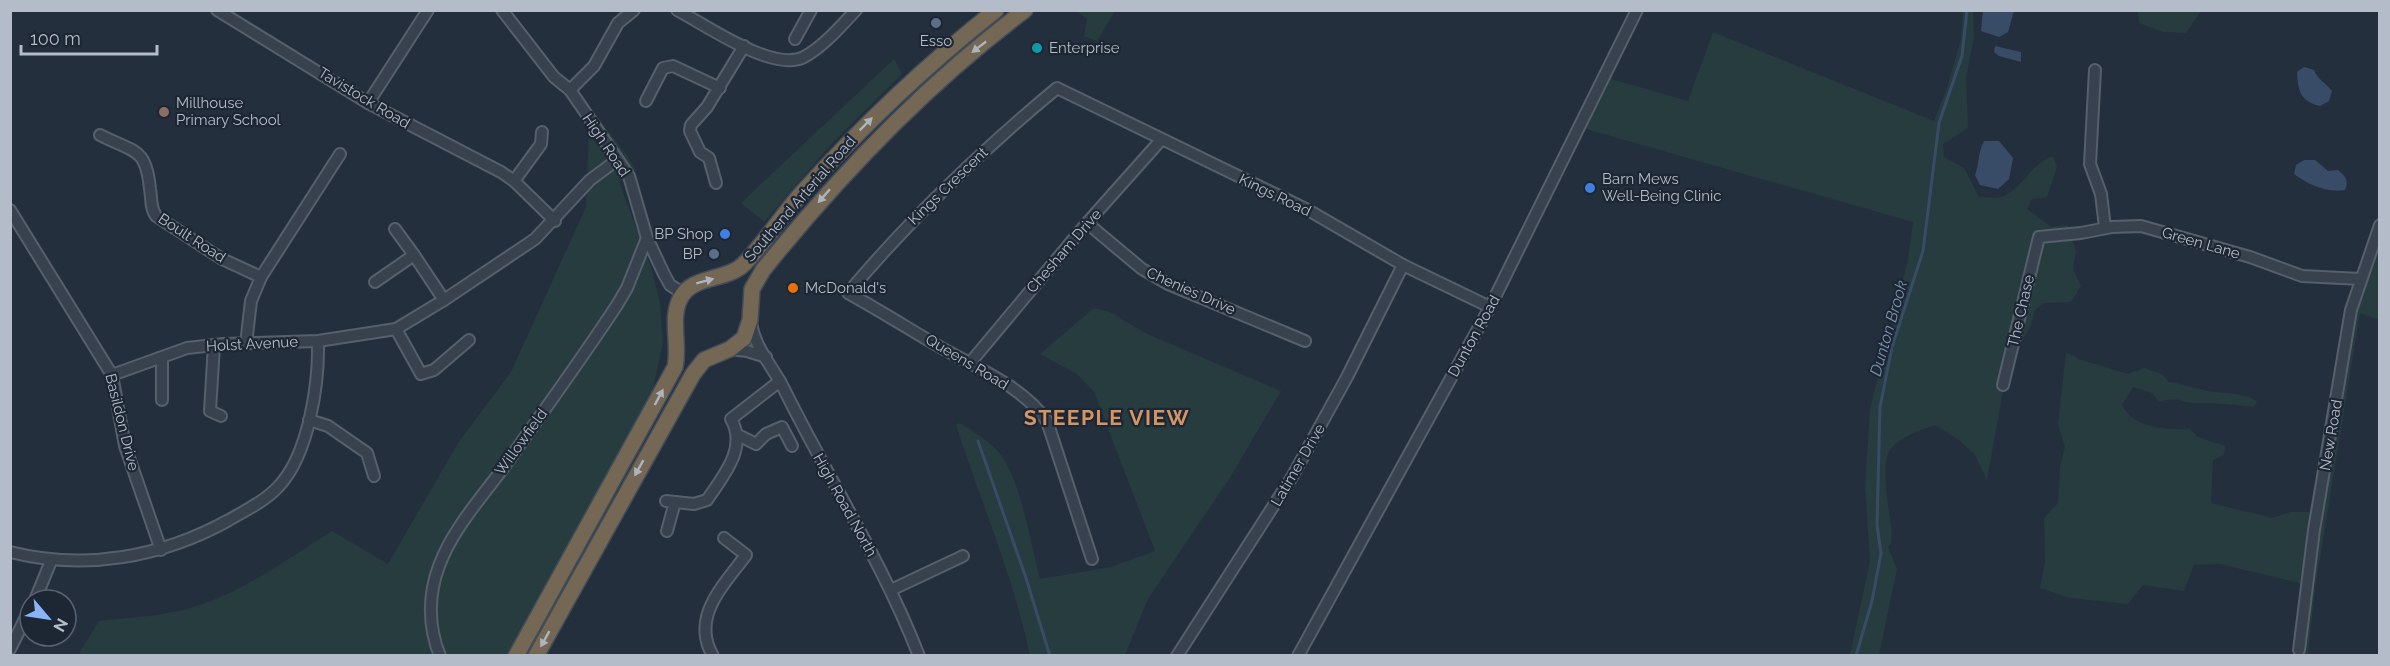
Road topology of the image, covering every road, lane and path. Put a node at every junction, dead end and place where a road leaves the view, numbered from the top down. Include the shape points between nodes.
1 (217, 10) edge
2 (502, 10) edge
3 (634, 10) edge
4 (811, 10) edge
5 (996, 10) edge
6 (1024, 10) edge
7 (1637, 10) edge
8 (426, 11) edge
9 (681, 11) edge
10 (853, 12) edge
11 (795, 39) dead end
12 (744, 46) junction
13 (2095, 70) dead end
14 (720, 88) junction
15 (1057, 88) joint
16 (570, 90) junction
17 (646, 101) dead end
18 (368, 103) junction
19 (542, 132) dead end
20 (100, 135) dead end
21 (1161, 140) junction
22 (340, 154) dead end
23 (617, 160) junction
24 (514, 181) junction
25 (716, 183) dead end
26 (10, 210) edge
27 (555, 221) junction
28 (1087, 223) junction
29 (2379, 225) edge
30 (2105, 227) junction
31 (395, 229) dead end
32 (2039, 237) joint
33 (647, 238) junction
34 (414, 255) junction
35 (1403, 265) junction
36 (261, 277) junction
37 (2361, 279) junction
38 (375, 282) dead end
39 (848, 293) joint
40 (684, 294) junction
41 (444, 300) junction
42 (1490, 307) junction
43 (750, 320) junction
44 (396, 329) junction
45 (318, 340) junction
46 (469, 340) dead end
47 (1305, 341) dead end
48 (246, 344) junction
49 (214, 345) junction
50 (729, 349) junction
51 (766, 357) junction
52 (160, 358) junction
53 (970, 363) junction
54 (112, 375) junction
55 (780, 381) junction
56 (2003, 385) dead end
57 (162, 400) dead end
58 (221, 416) dead end
59 (309, 420) junction
60 (738, 435) junction
61 (792, 446) dead end
62 (374, 476) dead end
63 (667, 531) dead end
64 (724, 538) dead end
65 (161, 550) junction
66 (10, 552) edge
67 (963, 556) dead end
68 (1092, 559) dead end
69 (51, 561) junction
70 (39, 588) edge
71 (891, 590) junction
72 (18, 633) edge
73 (10, 649) edge
74 (2299, 650) dead end
75 (440, 656) edge
76 (516, 656) edge
77 (536, 656) edge
78 (713, 656) edge
79 (919, 656) edge
80 (1177, 656) edge
81 (1298, 656) edge

1 - 18 street, Tavistock Road
2 - 16 street, High Road via 554,77
3 - 16 street via 618,22 594,66
4 - 11 street
40 -> 5 highway, Southend Arterial Road via 693,285 737,271 853,137 900,91
6 -> 43 highway, Southend Arterial Road via 913,103 835,183 756,279
7 - 42 street, Dunton Road
8 - 18 street
9 - 12 street
10 - 12 street via 803,58 784,61
12 - 14 street
13 - 30 street via 2090,164 2101,194
14 - 17 street via 673,66 663,68
14 - 25 street via 691,125 700,152 709,158
15 - 21 street, Kings Road
15 - 39 street, Kings Crescent via 948,183
16 - 23 street, High Road
18 - 24 street, Tavistock Road
19 - 24 street via 541,144
20 - 36 street, Boult Road via 142,156 148,166 151,208 156,216 222,259
21 - 28 street, Chesham Drive
21 - 35 street, Kings Road via 1308,210
22 - 36 street
23 - 27 street, Holst Avenue via 590,180
23 - 33 street, High Road via 629,176
24 - 27 street, Tavistock Road
26 - 54 street, Basildon Drive
27 - 41 street, Holst Avenue via 536,239
28 - 47 street, Chenies Drive via 1142,269 1168,284
28 - 53 street, Chesham Drive
29 - 37 street, New Road
30 - 32 street, Green Lane via 2081,234
30 - 37 street, Green Lane via 2141,225 2302,276
31 - 34 street
32 - 56 street, The Chase
33 - 40 street, High Road via 670,285
33 - 75 street, Willowfield via 617,305 442,556 431,602 432,630
34 - 38 street
34 - 41 street
35 - 42 street, Kings Road
35 - 80 street, Latimer Drive via 1292,477
36 - 48 street via 251,301
37 - 74 street, New Road via 2351,310 2314,530
39 - 53 street, Queens Road
76 -> 40 highway via 675,367 677,309
41 - 44 street, Holst Avenue
42 - 81 street, Dunton Road
43 - 50 highway, Southend Arterial Road via 744,338
43 - 51 street, High Road North via 756,345
44 - 45 street, Holst Avenue
44 - 46 street via 421,374 434,370
45 - 48 street, Holst Avenue
45 - 59 street via 319,362
48 - 49 street, Holst Avenue
49 - 52 street, Holst Avenue via 187,348
49 - 58 street via 210,411
50 - 51 street
50 -> 77 highway, Southend Arterial Road via 704,360 693,374
51 - 55 street, High Road North
52 - 54 street, Holst Avenue
52 - 57 street
53 - 68 street, Queens Road via 1026,397 1047,421
54 - 65 street, Basildon Drive via 125,446
55 - 60 street via 731,419
55 - 71 street, High Road North
59 - 62 street via 328,426 367,453
59 - 65 street via 301,450 278,487 220,525
60 - 61 street via 756,444 782,427
60 - 63 street via 735,455 707,500 694,504 670,502
64 - 78 street via 746,555 708,607 704,635
65 - 69 street via 114,559
66 - 69 street
67 - 71 street
69 - 70 street
71 - 79 street, High Road North
72 - 73 street

